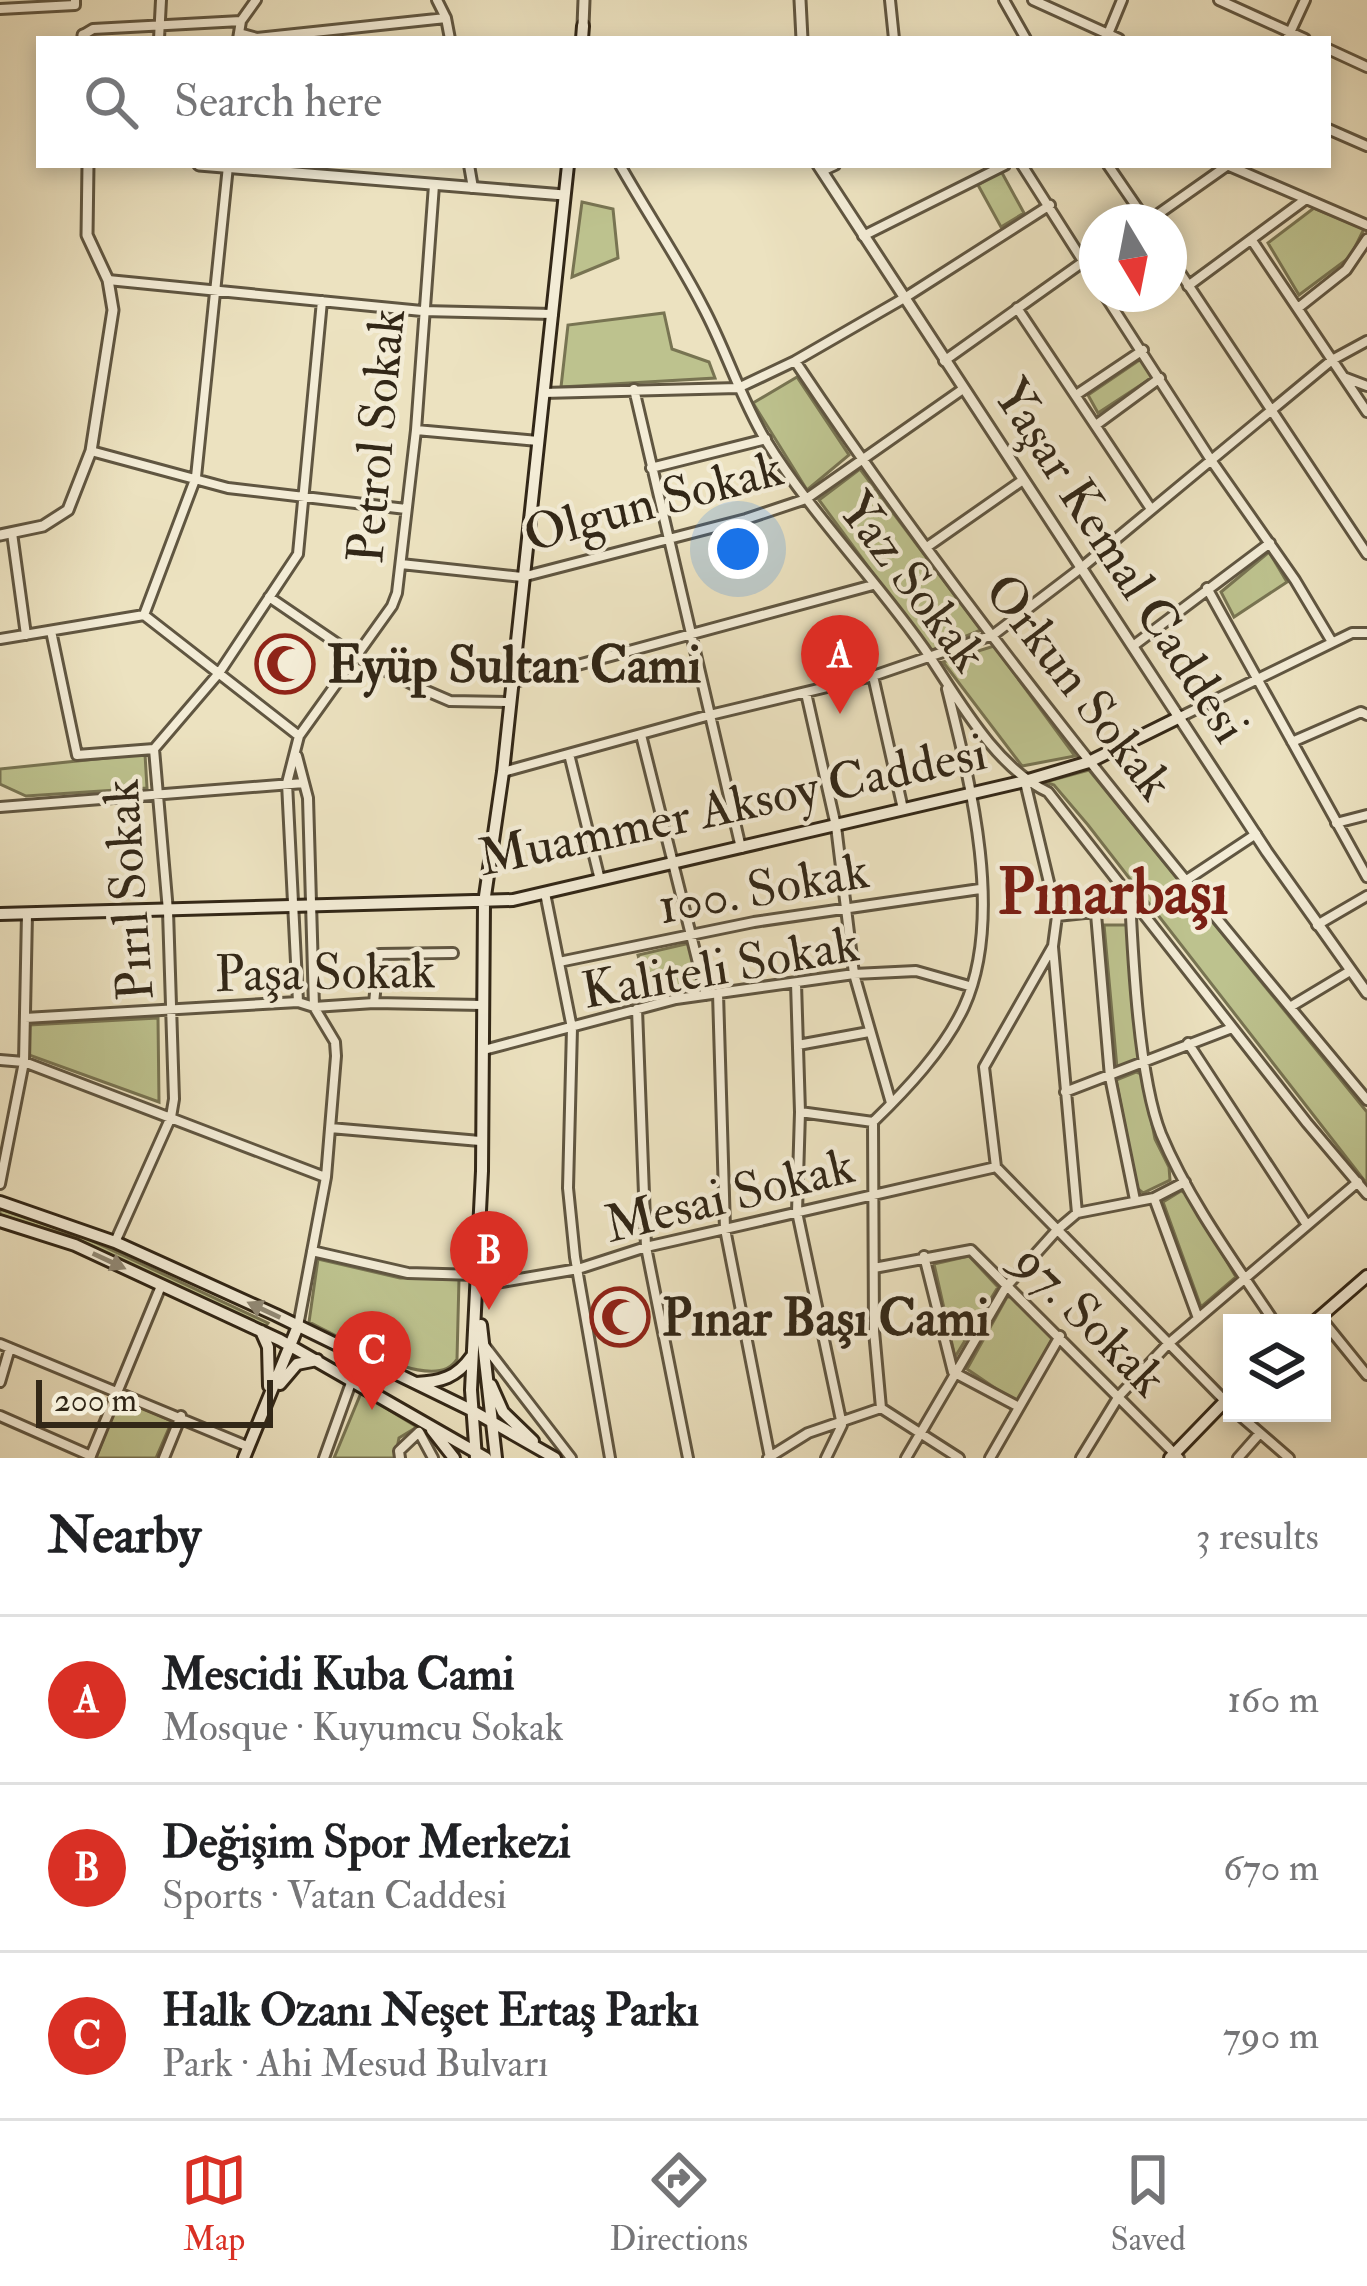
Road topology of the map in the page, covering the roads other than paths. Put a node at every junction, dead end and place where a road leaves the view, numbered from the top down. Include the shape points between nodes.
1 (75, 0) edge
2 (160, 0) edge
3 (256, 0) edge
4 (437, 0) edge
5 (584, 0) edge
6 (800, 0) edge
7 (890, 0) edge
8 (1004, 0) edge
9 (1034, 0) edge
10 (1123, 0) edge
11 (1219, 0) edge
12 (1304, 0) edge
13 (0, 9) edge
14 (446, 18) junction
15 (241, 21) junction
16 (159, 24) junction
17 (350, 28) junction
18 (582, 32) edge
19 (84, 36) edge
20 (159, 36) edge
21 (238, 36) edge
22 (276, 36) edge
23 (349, 36) edge
24 (449, 36) edge
25 (802, 36) edge
26 (894, 36) edge
27 (1024, 36) edge
28 (1112, 36) edge
29 (1114, 36) edge
30 (1288, 36) edge
31 (1331, 50) edge
32 (1367, 67) edge
33 (1331, 130) edge
34 (1367, 146) edge
35 (88, 168) edge
36 (228, 168) edge
37 (285, 168) edge
38 (470, 168) edge
39 (568, 168) edge
40 (622, 168) edge
41 (820, 168) edge
42 (999, 168) edge
43 (1024, 168) edge
44 (1110, 168) edge
45 (1223, 168) edge
46 (1234, 168) edge
47 (342, 170) edge
48 (434, 184) junction
49 (473, 188) junction
50 (564, 195) junction
51 (1306, 199) junction
52 (1135, 204) edge
53 (1172, 204) edge
54 (1050, 205) junction
55 (1367, 224) edge
56 (863, 236) junction
57 (1367, 239) edge
58 (1252, 242) junction
59 (1079, 256) edge
60 (1079, 263) edge
61 (108, 280) junction
62 (1188, 286) joint
63 (216, 291) junction
64 (906, 297) junction
65 (322, 301) junction
66 (1017, 308) junction
67 (1298, 308) junction
68 (422, 311) junction
69 (1117, 312) edge
70 (554, 314) junction
71 (1367, 341) edge
72 (1143, 350) junction
73 (1333, 360) junction
74 (795, 361) junction
75 (944, 361) junction
76 (1160, 378) junction
77 (1346, 378) junction
78 (1367, 386) edge
79 (738, 388) junction
80 (634, 389) junction
81 (963, 389) junction
82 (543, 393) junction
83 (1076, 395) junction
84 (1271, 410) junction
85 (1367, 412) edge
86 (1096, 425) junction
87 (416, 430) junction
88 (766, 439) junction
89 (538, 441) junction
90 (92, 451) junction
91 (860, 458) junction
92 (1211, 460) junction
93 (651, 468) junction
94 (196, 477) junction
95 (1023, 480) junction
96 (307, 498) junction
97 (806, 499) junction
98 (406, 509) junction
99 (1151, 509) junction
100 (6, 534) edge
101 (667, 542) junction
102 (1270, 543) junction
103 (927, 547) junction
104 (1367, 554) edge
105 (401, 564) junction
106 (1082, 568) junction
107 (522, 577) junction
108 (873, 585) junction
109 (1207, 588) junction
110 (269, 598) junction
111 (144, 615) junction
112 (1367, 624) edge
113 (51, 631) junction
114 (1352, 633) junction
115 (690, 634) junction
116 (1367, 634) edge
117 (26, 635) junction
118 (993, 635) junction
119 (0, 639) edge
120 (1332, 643) junction
121 (1133, 646) junction
122 (354, 655) junction
123 (929, 657) junction
124 (218, 673) junction
125 (873, 676) junction
126 (1258, 679) junction
127 (512, 683) junction
128 (947, 687) junction
129 (806, 693) junction
130 (507, 702) junction
131 (1367, 715) edge
132 (710, 716) junction
133 (1180, 717) junction
134 (641, 735) junction
135 (298, 736) junction
136 (1292, 742) junction
137 (154, 748) junction
138 (569, 754) junction
139 (297, 756) junction
140 (1089, 762) junction
141 (503, 772) junction
142 (1024, 781) junction
143 (304, 783) junction
144 (287, 784) junction
145 (973, 791) junction
146 (157, 793) junction
147 (0, 807) edge
148 (903, 810) junction
149 (1367, 815) edge
150 (1336, 823) junction
151 (836, 826) junction
152 (1256, 834) junction
153 (741, 848) junction
154 (676, 864) junction
155 (1367, 877) edge
156 (1188, 879) junction
157 (601, 882) junction
158 (980, 889) junction
159 (545, 893) junction
160 (1130, 895) junction
161 (1367, 896) edge
162 (484, 903) junction
163 (292, 905) junction
164 (310, 905) junction
165 (847, 908) junction
166 (1131, 908) junction
167 (168, 911) junction
168 (0, 914) edge
169 (27, 914) junction
170 (1096, 914) junction
171 (1057, 916) junction
172 (1317, 925) junction
173 (692, 934) junction
174 (1053, 946) junction
175 (454, 953) dead end
176 (559, 962) junction
177 (1350, 970) junction
178 (854, 974) junction
179 (796, 983) junction
180 (969, 986) junction
181 (718, 993) junction
182 (1367, 993) edge
183 (706, 994) junction
184 (298, 1002) junction
185 (374, 1003) junction
186 (482, 1005) junction
187 (314, 1007) junction
188 (1290, 1007) junction
189 (637, 1009) junction
190 (172, 1012) junction
191 (25, 1018) junction
192 (572, 1028) junction
193 (1232, 1028) junction
194 (869, 1032) junction
195 (1188, 1042) junction
196 (798, 1045) junction
197 (484, 1050) junction
198 (0, 1060) edge
199 (24, 1062) junction
200 (1145, 1062) junction
201 (1110, 1077) junction
202 (1064, 1092) junction
203 (1367, 1100) edge
204 (891, 1104) junction
205 (800, 1112) junction
206 (171, 1117) junction
207 (872, 1122) junction
208 (330, 1128) junction
209 (480, 1141) junction
210 (996, 1167) junction
211 (326, 1177) junction
212 (1185, 1182) junction
213 (1358, 1183) junction
214 (0, 1184) edge
215 (1367, 1194) edge
216 (874, 1195) junction
217 (1154, 1198) junction
218 (1135, 1199) junction
219 (0, 1202) edge
220 (797, 1212) junction
221 (1077, 1213) junction
222 (0, 1220) edge
223 (1307, 1225) junction
224 (725, 1229) junction
225 (1057, 1230) junction
226 (115, 1242) junction
227 (646, 1247) junction
228 (312, 1251) junction
229 (924, 1256) junction
230 (874, 1268) junction
231 (578, 1269) junction
232 (1367, 1276) edge
233 (1246, 1278) junction
234 (478, 1281) junction
235 (160, 1286) junction
236 (1006, 1287) junction
237 (477, 1304) junction
238 (1269, 1314) edge
239 (1324, 1314) edge
240 (1198, 1318) junction
241 (298, 1326) junction
242 (261, 1331) junction
243 (1331, 1335) edge
244 (1060, 1336) junction
245 (482, 1341) junction
246 (1168, 1344) junction
247 (5, 1346) edge
248 (290, 1346) junction
249 (478, 1356) junction
250 (317, 1360) junction
251 (953, 1372) junction
252 (1367, 1375) edge
253 (353, 1379) junction
254 (0, 1382) edge
255 (411, 1383) junction
256 (118, 1390) junction
257 (1119, 1396) junction
258 (1223, 1396) edge
259 (267, 1401) junction
260 (1019, 1407) junction
261 (881, 1408) junction
262 (471, 1410) junction
263 (1223, 1411) edge
264 (0, 1415) edge
265 (181, 1416) junction
266 (422, 1418) junction
267 (491, 1420) junction
268 (1250, 1422) edge
269 (842, 1425) junction
270 (1260, 1432) junction
271 (920, 1435) junction
272 (246, 1452) edge
273 (479, 1456) edge
274 (1174, 1456) edge
275 (91, 1457) edge
276 (552, 1457) edge
277 (164, 1458) edge
278 (324, 1458) edge
279 (400, 1458) edge
280 (433, 1458) edge
281 (454, 1458) edge
282 (496, 1458) edge
283 (571, 1458) edge
284 (610, 1458) edge
285 (688, 1458) edge
286 (769, 1458) edge
287 (826, 1458) edge
288 (906, 1458) edge
289 (959, 1458) edge
290 (989, 1458) edge
291 (1081, 1458) edge
292 (1238, 1458) edge
293 (1289, 1458) edge

1 - 13 street
2 - 16 street
3 - 15 street
4 - 14 street
5 - 18 street
6 - 25 street
7 - 26 street
8 - 27 street
9 - 28 street
10 - 29 street
11 - 30 street
12 - 30 street
14 - 17 street
14 - 24 street
15 - 16 street
15 - 21 street
16 - 19 street
16 - 20 street
17 - 22 street
17 - 23 street
31 - 32 street
33 - 34 street
35 - 61 street via 87,235
36 - 63 street
37 - 47 street
38 - 49 street
39 - 50 main road
40 - 79 street, Yaz Sokak via 702,304
41 - 56 street, Yaşar Kemal Caddesi
42 - 56 street
43 - 54 street
44 - 52 street
45 - 53 street
46 - 51 street
47 - 48 street
48 - 49 street
48 - 68 street, Petrol Sokak
49 - 50 street
50 - 70 main road
51 - 55 street
51 - 58 street
54 - 59 street
54 - 64 street
56 - 64 street, Yaşar Kemal Caddesi
57 - 67 street via 1346,270
58 - 62 street
58 - 67 street
60 - 66 street
61 - 63 street
61 - 90 street via 112,310
62 - 84 street
63 - 65 street
63 - 94 street
64 - 74 street
64 - 75 street, Yaşar Kemal Caddesi
65 - 68 street
65 - 96 street, Pırıl Sokak
66 - 75 street
66 - 83 street
67 - 73 street
68 - 70 street
68 - 87 street, Petrol Sokak
69 - 72 street
70 - 82 main road
71 - 73 street
72 - 76 street
72 - 83 street
73 - 77 street
73 - 84 street
74 - 79 street
74 - 91 street, Orkun Sokak
75 - 81 street, Yaşar Kemal Caddesi
76 - 86 street
76 - 92 street
77 - 78 street
77 - 85 street
79 - 80 street
79 - 88 street, Yaz Sokak
80 - 82 street
80 - 93 street
81 - 91 street, Olgun Sokak
81 - 95 street, Yaşar Kemal Caddesi
82 - 89 main road
83 - 86 street
84 - 92 street
84 - 104 street
86 - 99 street
87 - 89 street
87 - 98 street, Petrol Sokak
88 - 93 street
88 - 97 street, Yaz Sokak
89 - 107 main road
90 - 94 street
90 - 100 street via 68,510 44,526
91 - 97 street, Olgun Sokak
91 - 103 street, Orkun Sokak
92 - 99 street
92 - 102 street
93 - 101 street
94 - 96 street
94 - 111 street
95 - 103 street
95 - 106 street, Yaşar Kemal Caddesi
96 - 98 street
96 - 110 street, Pırıl Sokak via 298,554
97 - 101 street, Olgun Sokak
97 - 108 street, Yaz Sokak
98 - 105 street, Petrol Sokak
99 - 106 street
100 - 117 street
101 - 107 street, Olgun Sokak
101 - 115 street
102 - 109 street
102 - 120 street
103 - 118 street, Orkun Sokak
105 - 107 street, Olgun Sokak
105 - 122 street, Petrol Sokak via 392,606
106 - 118 street
106 - 121 street, Yaşar Kemal Caddesi
107 - 127 main road
108 - 115 street
108 - 123 street, Yaz Sokak
109 - 121 street
109 - 126 street
110 - 122 street
110 - 124 street, Pırıl Sokak
111 - 113 street
111 - 124 street
112 - 114 street
113 - 117 street
113 - 137 street via 77,755
114 - 116 street
114 - 120 street
115 - 127 street
115 - 132 street
117 - 119 street
118 - 123 street
118 - 140 street, Orkun Sokak
120 - 126 street
121 - 133 street, Yaşar Kemal Caddesi
122 - 130 street via 450,701
122 - 135 street, Petrol Sokak
123 - 125 street
123 - 128 street, Yaz Sokak
124 - 135 street
124 - 137 street, Pırıl Sokak
125 - 129 street
125 - 148 street
126 - 133 street
126 - 136 street
127 - 130 main road
128 - 142 street, Yaz Sokak
128 - 145 street
129 - 132 street
129 - 151 street
130 - 141 main road
131 - 136 street
132 - 134 street
132 - 153 street
133 - 140 main road, Muammer Aksoy Caddesi
133 - 152 street, Yaşar Kemal Caddesi
134 - 138 street
134 - 154 street
135 - 139 street
136 - 150 street
137 - 146 street, Pırıl Sokak
138 - 141 street
138 - 157 street
139 - 143 street
139 - 144 street
140 - 142 main road, Muammer Aksoy Caddesi
140 - 156 street, Orkun Sokak
141 - 162 main road
142 - 145 main road, Muammer Aksoy Caddesi
142 - 160 street, Yaz Sokak via 1048,792
142 - 171 street
143 - 144 street
143 - 164 street
144 - 146 street
144 - 163 street
145 - 148 main road, Muammer Aksoy Caddesi
145 - 158 street
146 - 147 street
146 - 167 street, Pırıl Sokak
148 - 151 main road, Muammer Aksoy Caddesi
149 - 150 street
150 - 155 street
151 - 153 main road, Muammer Aksoy Caddesi
151 - 165 street
152 - 156 street
152 - 172 street, Yaşar Kemal Caddesi
153 - 154 main road, Muammer Aksoy Caddesi
154 - 157 main road, Muammer Aksoy Caddesi
154 - 173 street
156 - 188 street, Orkun Sokak
157 - 159 main road, Muammer Aksoy Caddesi
158 - 165 street, 100. Sokak
158 - 180 street via 980,950
159 - 162 main road, Muammer Aksoy Caddesi
159 - 176 street
160 - 166 street
160 - 193 street, Yaz Sokak
161 - 172 street
162 - 164 main road, Muammer Aksoy Caddesi
162 - 186 main road
163 - 164 main road, Muammer Aksoy Caddesi
163 - 167 main road, Muammer Aksoy Caddesi
163 - 184 street
164 - 187 street
165 - 173 street, 100. Sokak
165 - 178 street
166 - 170 street
166 - 200 street
167 - 169 main road, Muammer Aksoy Caddesi
167 - 190 street, Pırıl Sokak
168 - 169 main road, Muammer Aksoy Caddesi
169 - 191 street
170 - 171 street
170 - 201 street
171 - 174 street
172 - 177 street, Yaşar Kemal Caddesi
173 - 176 street, 100. Sokak
173 - 183 street
174 - 202 street
174 - 210 street via 984,1067
175 - 185 street via 379,954
176 - 192 street
177 - 182 street, Yaşar Kemal Caddesi
177 - 188 street
178 - 179 street, Kaliteli Sokak
178 - 180 street, Kaliteli Sokak via 916,971
178 - 194 street
179 - 181 street, Kaliteli Sokak
179 - 196 street
180 - 204 street via 964,1006
181 - 183 street, Kaliteli Sokak
181 - 224 street
183 - 189 street, Kaliteli Sokak
184 - 187 street, Paşa Sokak
184 - 190 street, Paşa Sokak
185 - 186 street, Paşa Sokak
185 - 187 street, Paşa Sokak
186 - 197 main road
187 - 208 street via 335,1042
188 - 203 street, Orkun Sokak
189 - 192 street, Kaliteli Sokak
189 - 227 street
190 - 191 street, Paşa Sokak
190 - 206 street, Pırıl Sokak
191 - 199 street
192 - 197 street, Kaliteli Sokak
192 - 231 street via 568,1188
193 - 195 street
193 - 213 street, Yaz Sokak
194 - 196 street
194 - 204 street
195 - 200 street
195 - 223 street
196 - 205 street
197 - 209 main road
198 - 199 street
199 - 206 street
199 - 214 street
200 - 201 street
200 - 212 street via 1159,1129
201 - 202 street
201 - 218 street
202 - 221 street
204 - 207 street
205 - 207 street
205 - 220 street
206 - 211 street
206 - 226 street, Pırıl Sokak
207 - 216 street
208 - 209 street
208 - 211 street
209 - 234 main road
210 - 216 street, Mesai Sokak
210 - 225 street
211 - 228 street
212 - 217 street
212 - 233 street
213 - 215 street, Yaz Sokak
213 - 223 street
216 - 220 street, Mesai Sokak
216 - 230 street
217 - 218 street
217 - 240 street
218 - 221 street
219 - 226 main road
220 - 224 street, Mesai Sokak
220 - 269 street
221 - 225 street
222 -> 235 main road
223 - 233 street
224 - 227 street, Mesai Sokak
224 - 286 street
225 - 236 street
225 - 246 street
241 -> 226 main road
227 - 231 street, Mesai Sokak
227 - 285 street
228 - 234 street, Mesai Sokak
228 - 241 street
229 - 230 street, 97. Sokak
229 - 236 street, 97. Sokak via 971,1250
229 - 251 street
230 - 261 street
231 - 234 street, Mesai Sokak
231 - 284 street
232 - 239 main road
233 - 238 street
233 - 240 street
234 - 237 main road
235 - 242 main road
235 - 256 street
236 - 244 street, 97. Sokak
236 - 251 street
237 - 245 main road
237 - 249 main road
240 - 246 street
241 - 248 main road
241 - 255 main road
242 - 248 main road
242 - 259 main road
243 - 252 street
244 - 257 street, 97. Sokak
244 - 260 street
245 - 249 main road
245 - 283 street
246 - 257 street
246 - 258 street
247 - 254 street
247 - 256 street
248 - 250 main road
248 - 259 main road
249 - 255 main road via 460,1373
249 - 262 main road
249 - 267 main road
249 - 276 main road via 503,1412
250 - 253 main road
250 - 259 main road via 297,1364
251 - 260 street
251 - 271 street
253 - 266 main road
253 - 278 street
255 - 262 main road
256 - 265 street
256 - 275 street
257 - 274 street, 97. Sokak
257 - 291 street
259 - 272 main road
260 - 290 street
261 - 269 street
261 - 271 street
262 - 267 main road
262 - 273 main road
263 - 274 main road
264 - 275 street
265 - 272 street
265 - 277 street
266 - 273 main road
266 - 281 main road
267 - 276 main road
267 - 282 main road
268 - 270 street
269 - 286 street via 808,1433
269 - 287 street
270 - 292 street
270 - 293 street
271 - 288 street
271 - 289 street
279 - 280 street via 418,1432

